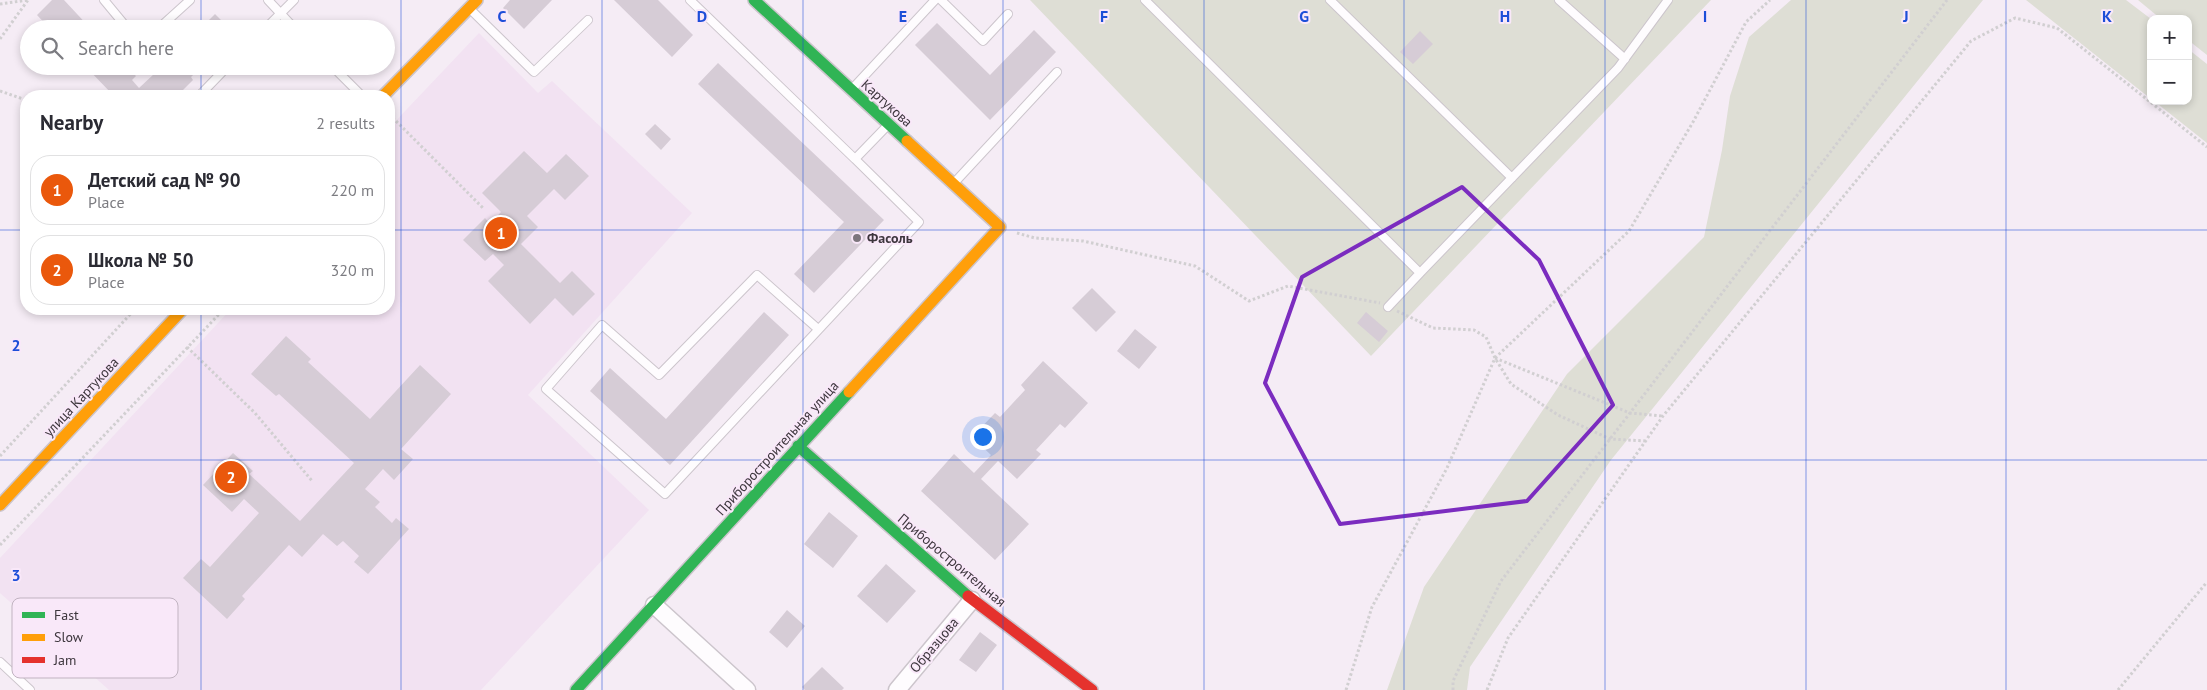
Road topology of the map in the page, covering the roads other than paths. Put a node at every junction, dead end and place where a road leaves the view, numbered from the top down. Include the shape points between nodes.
1 (104, 0) edge
2 (190, 0) edge
3 (268, 0) edge
4 (294, 0) edge
5 (690, 0) edge
6 (754, 0) edge
7 (935, 0) edge
8 (941, 0) edge
9 (1145, 0) edge
10 (1330, 0) edge
11 (1559, 0) edge
12 (1668, 0) edge
13 (473, 4) edge
14 (280, 14) junction
15 (1008, 14) dead end
16 (121, 20) edge
17 (168, 20) edge
18 (274, 20) edge
19 (286, 20) edge
20 (588, 20) dead end
21 (1625, 59) junction
22 (1057, 72) dead end
23 (219, 75) edge
24 (341, 75) edge
25 (204, 90) edge
26 (356, 90) edge
27 (389, 90) edge
28 (850, 90) junction
29 (889, 124) junction
30 (855, 158) junction
31 (1512, 178) junction
32 (954, 183) junction
33 (1000, 227) joint
34 (1420, 273) junction
35 (1388, 307) road end
36 (178, 315) edge
37 (818, 329) junction
38 (798, 446) junction
39 (0, 505) edge
40 (972, 600) junction
41 (654, 605) junction
42 (0, 662) edge
43 (12, 673) edge
44 (17, 678) edge
45 (30, 690) edge
46 (576, 690) edge
47 (747, 690) edge
48 (897, 690) edge
49 (1092, 690) edge

1 - 16 lane
2 - 17 lane
3 - 14 lane
4 - 14 lane
5 - 30 lane
6 - 28 street, Картукова
7 - 28 lane
8 - 15 lane via 982,41
9 - 34 lane
10 - 31 lane
11 - 21 lane
12 - 21 lane
13 - 20 lane via 534,72
13 - 27 street
14 - 18 lane
14 - 19 lane
21 - 31 lane
22 - 32 lane
23 - 25 lane
24 - 26 lane
28 - 29 street, Картукова
29 - 30 lane
29 - 32 street, Картукова
30 - 37 lane via 919,222
31 - 34 lane
32 - 33 street, Картукова
33 - 38 street, Приборостроительная улица
34 - 35 lane
36 - 39 street, улица Картукова
37 - 37 lane via 757,275 659,376 602,325 546,389 665,494
38 - 40 street, Приборостроительная
38 - 41 street, Приборостроительная улица
40 - 48 street, Образцова
40 - 49 street, Приборостроительная
41 - 46 street, Приборостроительная улица
41 - 47 street
42 - 43 lane
44 - 45 lane

